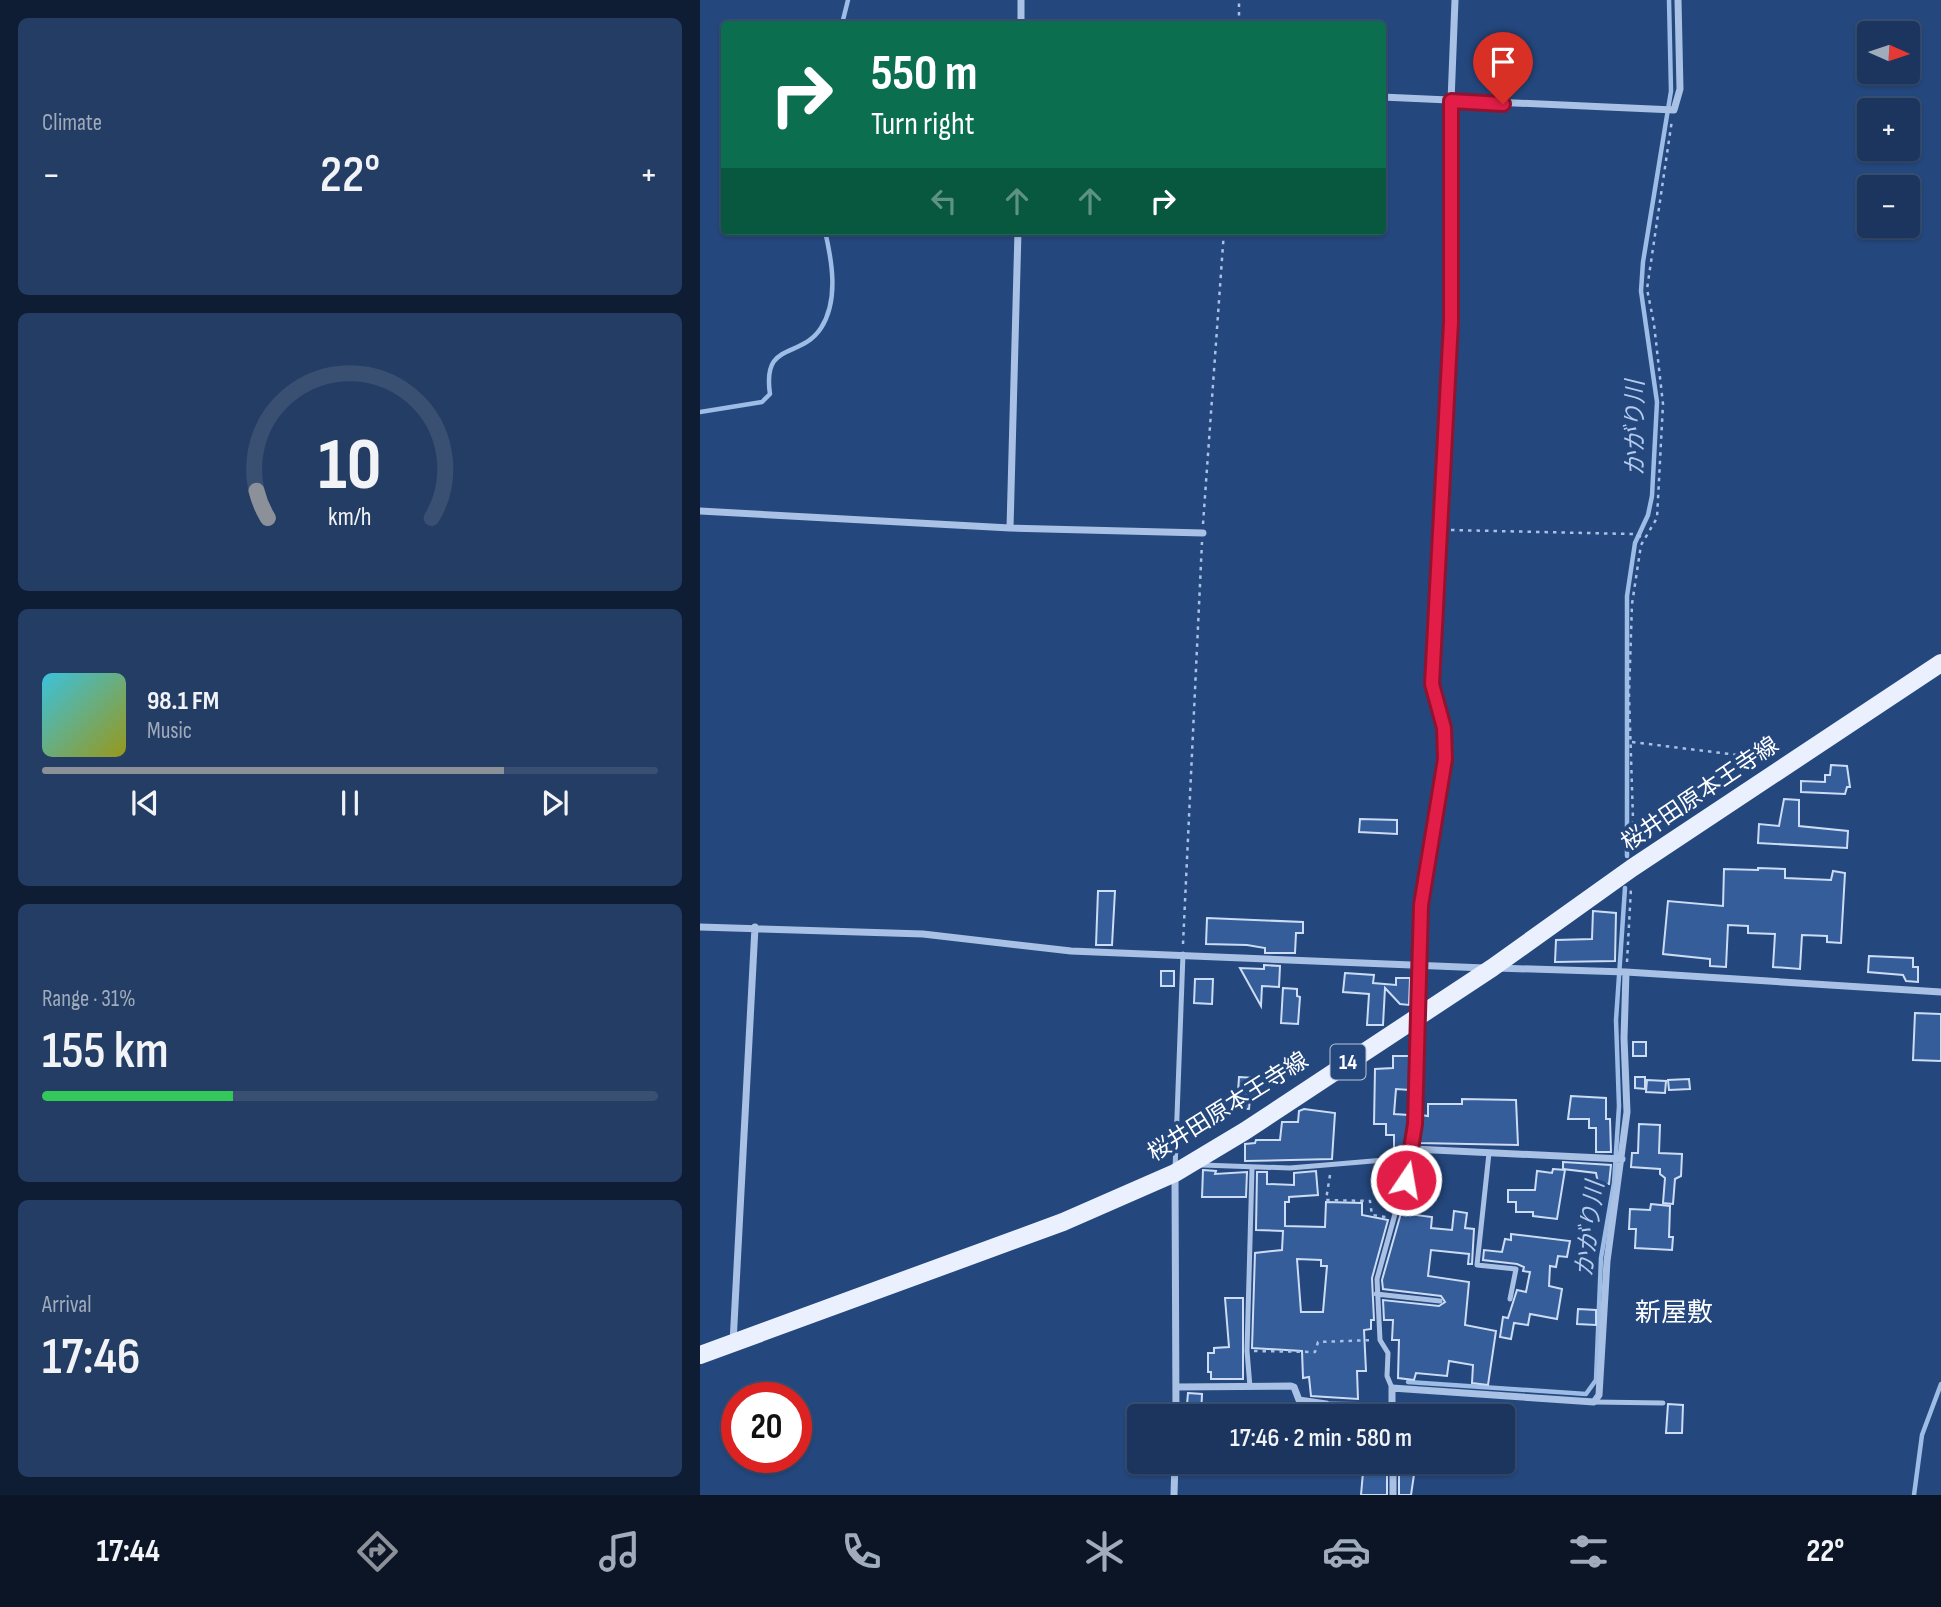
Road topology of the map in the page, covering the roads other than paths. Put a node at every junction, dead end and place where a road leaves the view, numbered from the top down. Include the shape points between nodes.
1 (1021, 0) edge
2 (1455, 0) edge
3 (1678, 0) edge
4 (1021, 21) edge
5 (1386, 97) edge
6 (1451, 101) junction
7 (1018, 235) edge
8 (700, 511) edge
9 (1010, 528) junction
10 (1203, 533) road end
11 (1941, 663) edge
12 (700, 927) edge
13 (755, 927) junction
14 (1183, 954) junction
15 (1422, 964) junction
16 (1492, 968) junction
17 (1626, 972) junction
18 (1941, 992) edge
19 (1420, 1013) junction
20 (1413, 1149) junction
21 (1489, 1153) junction
22 (1408, 1158) junction
23 (1622, 1159) junction
24 (1182, 1168) junction
25 (1252, 1168) junction
26 (1376, 1294) junction
27 (1510, 1299) dead end
28 (1440, 1300) dead end
29 (733, 1345) junction
30 (700, 1355) edge
31 (1176, 1387) junction
32 (1250, 1387) junction
33 (1392, 1388) junction
34 (1594, 1402) junction
35 (1663, 1403) dead end
36 (1176, 1404) edge
37 (1326, 1404) edge
38 (1392, 1404) edge
39 (1175, 1474) edge
40 (1392, 1474) edge
41 (1174, 1495) edge
42 (1393, 1495) edge

1 - 4 street
2 - 6 street
3 - 6 street via 1680,89 1674,110
5 - 6 street
6 - 15 street via 1451,322 1432,684 1444,728 1445,759 1421,905
7 - 9 street
8 - 9 street
9 - 10 street
11 - 16 main road, 桜井田原本王寺線 / 14 via 1632,868
12 - 13 street
13 - 14 street via 923,934 1071,951
13 - 29 street
14 - 15 street
14 - 24 lane
15 - 16 street
15 - 19 street
16 - 17 street
16 - 19 main road, 桜井田原本王寺線 / 14
17 - 18 street
17 - 23 street via 1627,1112
19 - 20 street
19 - 24 main road, 桜井田原本王寺線 / 14
20 - 21 street
20 - 22 lane
21 - 23 street
21 - 27 lane via 1477,1265 1516,1269
22 - 25 lane
22 - 26 lane
23 - 34 street via 1607,1261 1599,1395
24 - 25 lane
24 - 29 main road, 桜井田原本王寺線 / 14 via 1063,1222
24 - 31 street
25 - 32 lane
26 - 28 lane
26 - 33 lane via 1380,1340 1388,1353 1387,1377
29 - 30 main road, 桜井田原本王寺線 / 14
31 - 32 street
31 - 36 street
32 - 37 street via 1291,1386 1299,1401
33 - 34 street
33 - 38 street
34 - 35 lane
39 - 41 street
40 - 42 street

